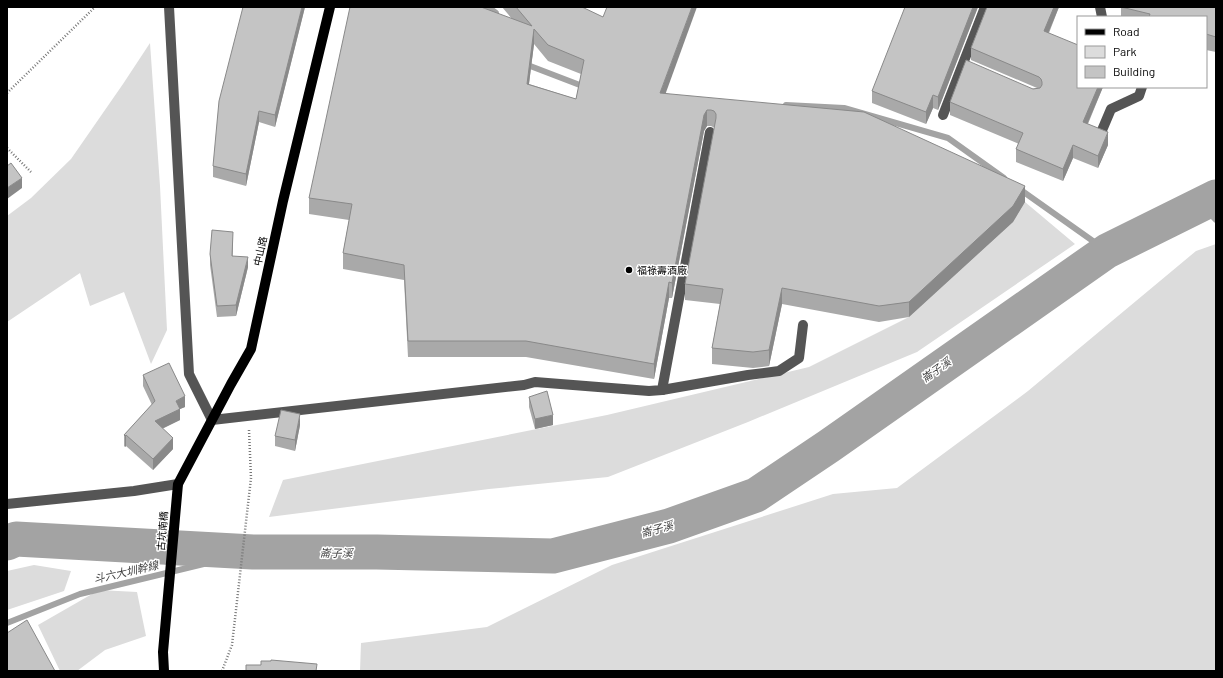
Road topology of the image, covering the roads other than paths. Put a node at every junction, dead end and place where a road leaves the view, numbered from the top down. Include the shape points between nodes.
1 (169, 7) edge
2 (985, 7) edge
3 (329, 8) edge
4 (1142, 88) edge
5 (943, 115) dead end
6 (710, 132) dead end
7 (1100, 134) edge
8 (803, 325) dead end
9 (662, 390) junction
10 (212, 420) junction
11 (178, 484) junction
12 (7, 504) edge
13 (165, 670) edge

1 - 10 street via 189,374
2 - 5 street via 966,65
3 - 10 main road, 中山路 via 283,201 252,349
4 - 7 street via 1139,96 1111,109
6 - 9 street
8 - 9 street via 799,358 779,371 748,374
9 - 10 street via 535,382
10 - 11 main road, 中山路
11 - 12 street via 134,492
11 - 13 main road, 古坑南橋 via 163,652

